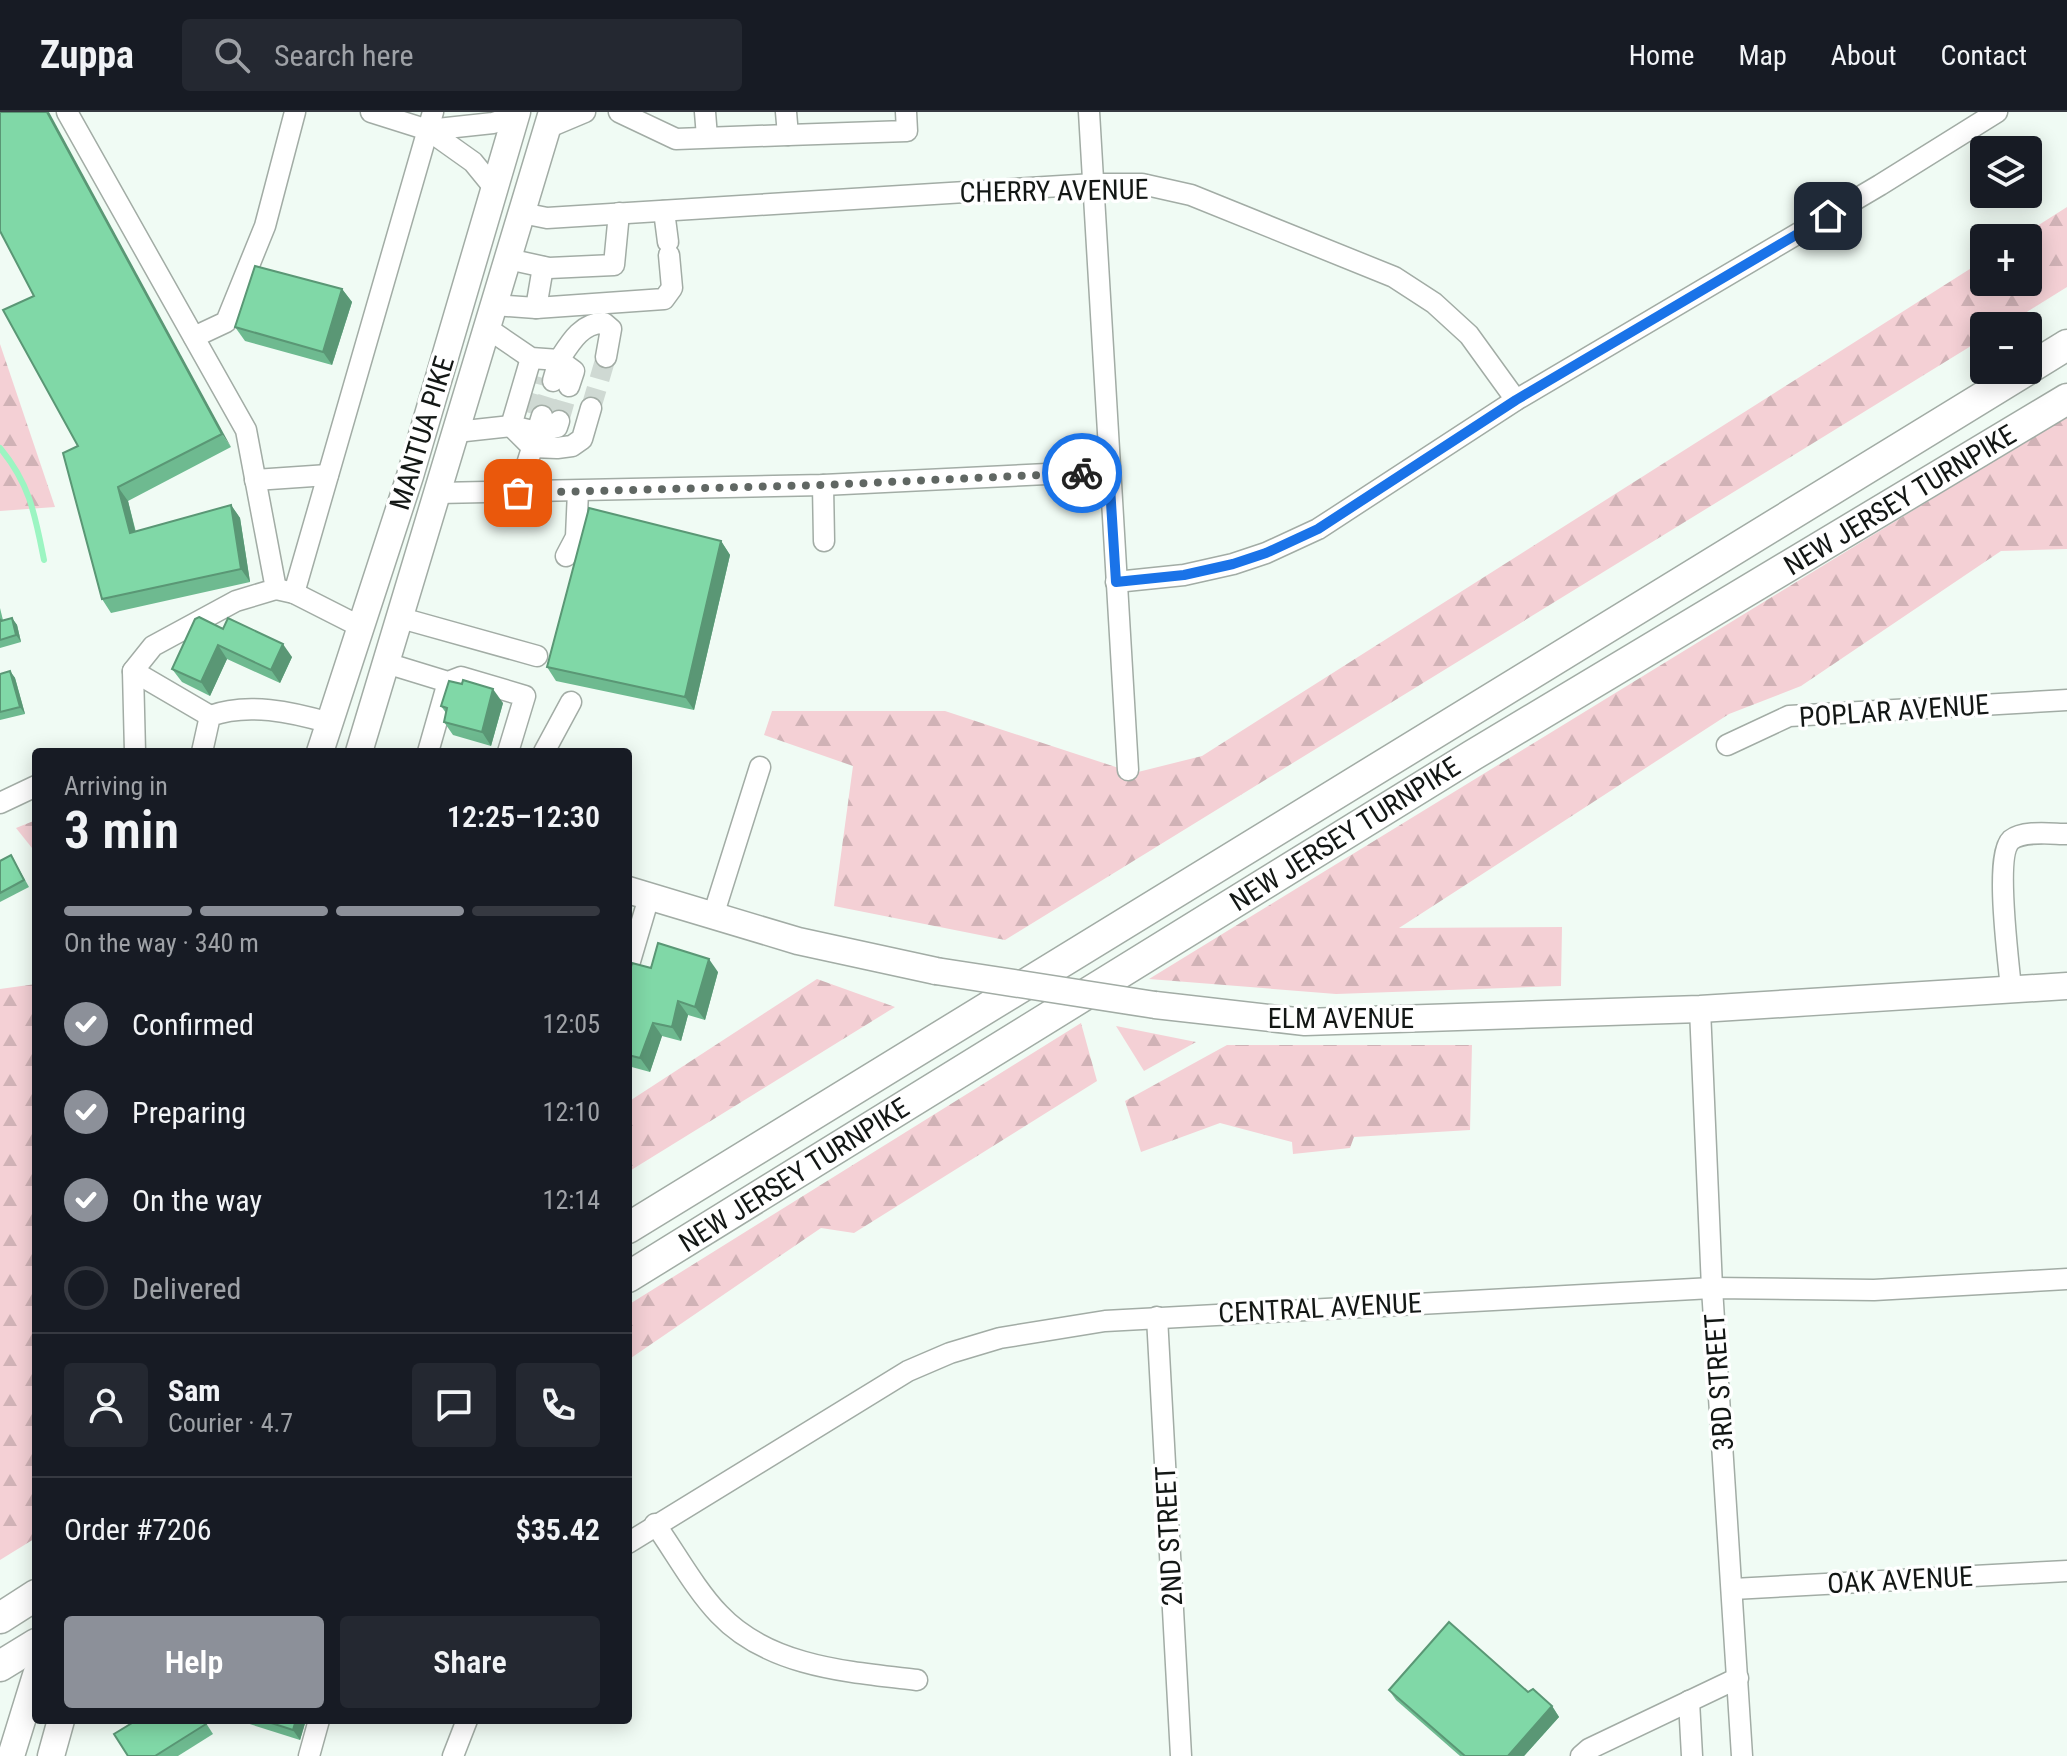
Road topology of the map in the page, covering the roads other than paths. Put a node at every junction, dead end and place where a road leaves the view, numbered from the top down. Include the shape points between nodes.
1 (67, 112) edge
2 (295, 112) edge
3 (371, 112) edge
4 (585, 112) edge
5 (619, 112) edge
6 (705, 112) edge
7 (786, 112) edge
8 (906, 112) edge
9 (1089, 112) edge
10 (1997, 112) edge
11 (516, 114) edge
12 (550, 120) edge
13 (430, 121) edge
14 (788, 135) junction
15 (707, 137) junction
16 (1094, 184) junction
17 (495, 189) junction
18 (664, 211) junction
19 (522, 213) junction
20 (619, 213) junction
21 (508, 259) junction
22 (543, 267) junction
23 (536, 308) junction
24 (491, 317) junction
25 (194, 337) junction
26 (2067, 345) edge
27 (606, 357) tunnel mouth
28 (2042, 361) edge
29 (548, 370) junction
30 (2005, 384) edge
31 (2067, 399) edge
32 (1516, 400) junction
33 (591, 408) tunnel mouth
34 (532, 426) junction
35 (456, 432) junction
36 (1109, 471) junction
37 (328, 475) junction
38 (255, 480) junction
39 (823, 485) junction
40 (578, 491) junction
41 (438, 493) junction
42 (518, 493) junction
43 (824, 541) dead end
44 (566, 556) dead end
45 (1116, 582) junction
46 (285, 591) junction
47 (401, 618) junction
48 (361, 627) junction
49 (537, 656) dead end
50 (386, 663) junction
51 (133, 671) junction
52 (448, 682) junction
53 (2067, 700) edge
54 (571, 702) dead end
55 (210, 716) junction
56 (330, 723) junction
57 (1727, 745) dead end
58 (135, 748) edge
59 (203, 748) edge
60 (321, 748) edge
61 (360, 748) edge
62 (429, 748) edge
63 (509, 748) edge
64 (546, 748) edge
65 (760, 767) dead end
66 (1128, 770) dead end
67 (32, 788) edge
68 (0, 803) edge
69 (2067, 834) edge
70 (639, 894) edge
71 (713, 916) junction
72 (632, 941) edge
73 (2067, 986) edge
74 (2011, 989) junction
75 (1700, 1009) junction
76 (632, 1226) edge
77 (632, 1275) edge
78 (2067, 1279) edge
79 (1712, 1288) junction
80 (1157, 1317) junction
81 (655, 1524) junction
82 (632, 1540) edge
83 (2067, 1571) edge
84 (1733, 1589) junction
85 (32, 1598) edge
86 (0, 1618) edge
87 (32, 1646) edge
88 (0, 1666) edge
89 (1738, 1678) junction
90 (917, 1680) dead end
91 (32, 1688) edge
92 (1689, 1701) junction
93 (60, 1724) edge
94 (318, 1724) edge
95 (465, 1724) edge
96 (14, 1748) edge
97 (51, 1756) edge
98 (309, 1756) edge
99 (453, 1756) edge
100 (1181, 1756) edge
101 (1581, 1756) edge
102 (1692, 1756) edge
103 (1742, 1756) edge

1 - 25 street
2 - 25 street via 265,226 226,322
3 - 13 street
4 - 12 street
5 - 15 street via 676,139
6 - 15 street
7 - 14 street
8 - 14 street via 907,131
9 - 16 street
10 - 32 street
11 - 13 street via 493,123
11 - 17 main road, MANTUA PIKE
12 - 19 main road, MANTUA PIKE
13 - 17 street
13 - 37 street
14 - 15 street
16 - 18 street, CHERRY AVENUE
16 - 32 street, CHERRY AVENUE via 1142,184 1191,195 1394,277 1469,335
16 - 36 street
17 - 48 main road, MANTUA PIKE
18 - 20 street, CHERRY AVENUE
18 - 23 street via 672,288 664,299
19 - 20 street, CHERRY AVENUE via 547,218
19 - 21 main road, MANTUA PIKE
20 - 22 street via 614,265
21 - 22 street
21 - 24 main road, MANTUA PIKE
22 - 23 street
23 - 24 street
24 - 29 street
24 - 35 main road, MANTUA PIKE
25 - 38 street via 246,430
26 - 28 highway, NEW JERSEY TURNPIKE
27 - 29 street via 611,329 593,322
29 - 34 street
30 - 76 highway, NEW JERSEY TURNPIKE
31 - 77 highway, NEW JERSEY TURNPIKE via 1473,755
32 - 45 street via 1318,529 1266,553 1184,575
33 - 34 street via 582,439 572,446 557,448
34 - 35 street
34 - 42 street
35 - 41 main road, MANTUA PIKE
36 - 39 street
36 - 45 street
37 - 38 street
37 - 46 street
38 - 46 street
39 - 40 street
39 - 43 street
40 - 42 street
40 - 44 street via 576,537
41 - 42 street
41 - 47 main road, MANTUA PIKE
45 - 66 street
46 - 48 street
46 - 51 street via 236,601 153,646
47 - 49 street
47 - 50 main road, MANTUA PIKE
48 - 56 main road, MANTUA PIKE
50 - 52 street
50 - 61 main road, MANTUA PIKE
51 - 55 street
51 - 58 street
52 - 62 street
52 - 63 street via 461,677 525,696
53 - 57 street, POPLAR AVENUE via 1789,716
54 - 64 street
55 - 56 street via 225,710 290,711
55 - 59 street
56 - 60 main road, MANTUA PIKE
65 - 71 street
67 - 68 street
69 - 74 street via 2025,835 2012,840 2004,853
70 - 71 main road, ELM AVENUE
70 - 72 street
71 - 75 main road, ELM AVENUE, bridge via 847,954 936,971 1305,1022
73 - 74 main road, ELM AVENUE
74 - 75 main road, ELM AVENUE
75 - 79 street, 3RD STREET
78 - 79 street, CENTRAL AVENUE via 1874,1290
79 - 80 street, CENTRAL AVENUE
79 - 84 street, 3RD STREET
80 - 81 street, CENTRAL AVENUE via 1042,1330 950,1353 908,1371
80 - 100 street, 2ND STREET
81 - 82 street, CENTRAL AVENUE
81 - 90 street via 717,1613 743,1637 789,1658
83 - 84 street, OAK AVENUE
84 - 89 street, 3RD STREET
85 - 86 highway
87 - 88 highway
89 - 92 street
89 - 103 street, 3RD STREET
91 - 96 main road
92 - 101 street
92 - 102 street
93 - 97 main road
94 - 98 street
95 - 99 street

